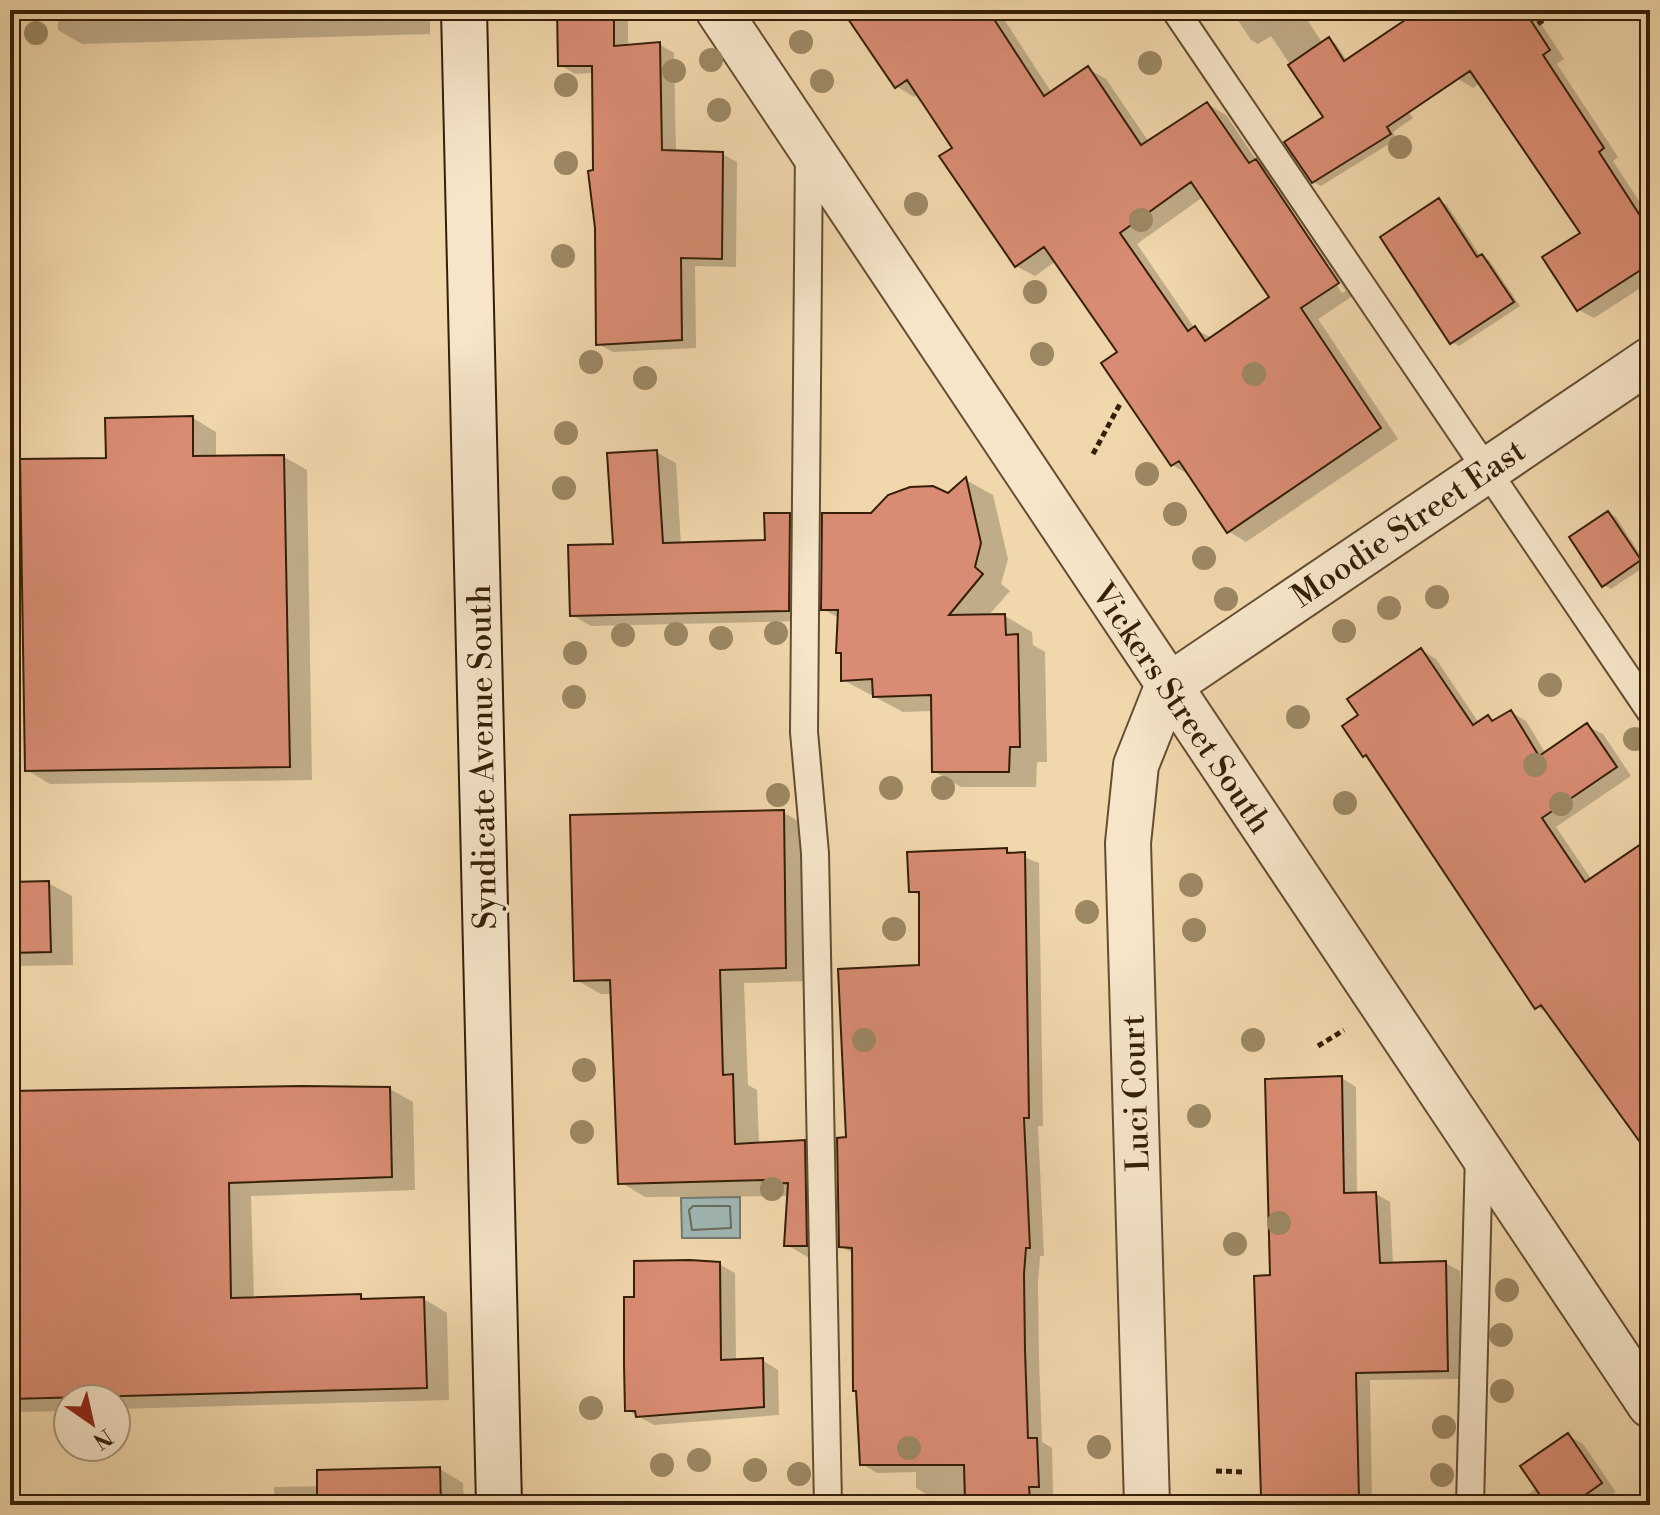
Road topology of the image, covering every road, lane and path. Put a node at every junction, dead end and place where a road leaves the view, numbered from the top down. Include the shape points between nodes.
1 (464, 10) edge
2 (718, 10) edge
3 (1175, 10) edge
4 (1557, 10) edge
5 (1538, 24) dead end
6 (809, 146) junction
7 (1650, 360) edge
8 (1120, 404) dead end
9 (1093, 454) dead end
10 (1485, 471) junction
11 (1167, 687) junction
12 (1650, 711) edge
13 (1479, 1150) junction
14 (1650, 1405) edge
15 (1216, 1471) dead end
16 (1244, 1472) dead end
17 (499, 1505) edge
18 (828, 1505) edge
19 (1147, 1505) edge
20 (1470, 1505) edge

1 - 17 street, Syndicate Avenue South
2 - 6 street, Vickers Street South
3 - 10 lane
4 - 5 path
6 - 11 street, Vickers Street South
6 - 18 lane via 804,732 815,853
7 - 10 street, Moodie Street East
8 - 9 path
10 - 11 street, Moodie Street East
10 - 12 lane
11 - 13 street, Vickers Street South
11 - 19 street, Luci Court via 1136,765 1128,843
13 - 14 street, Vickers Street South
13 - 20 lane
15 - 16 path

